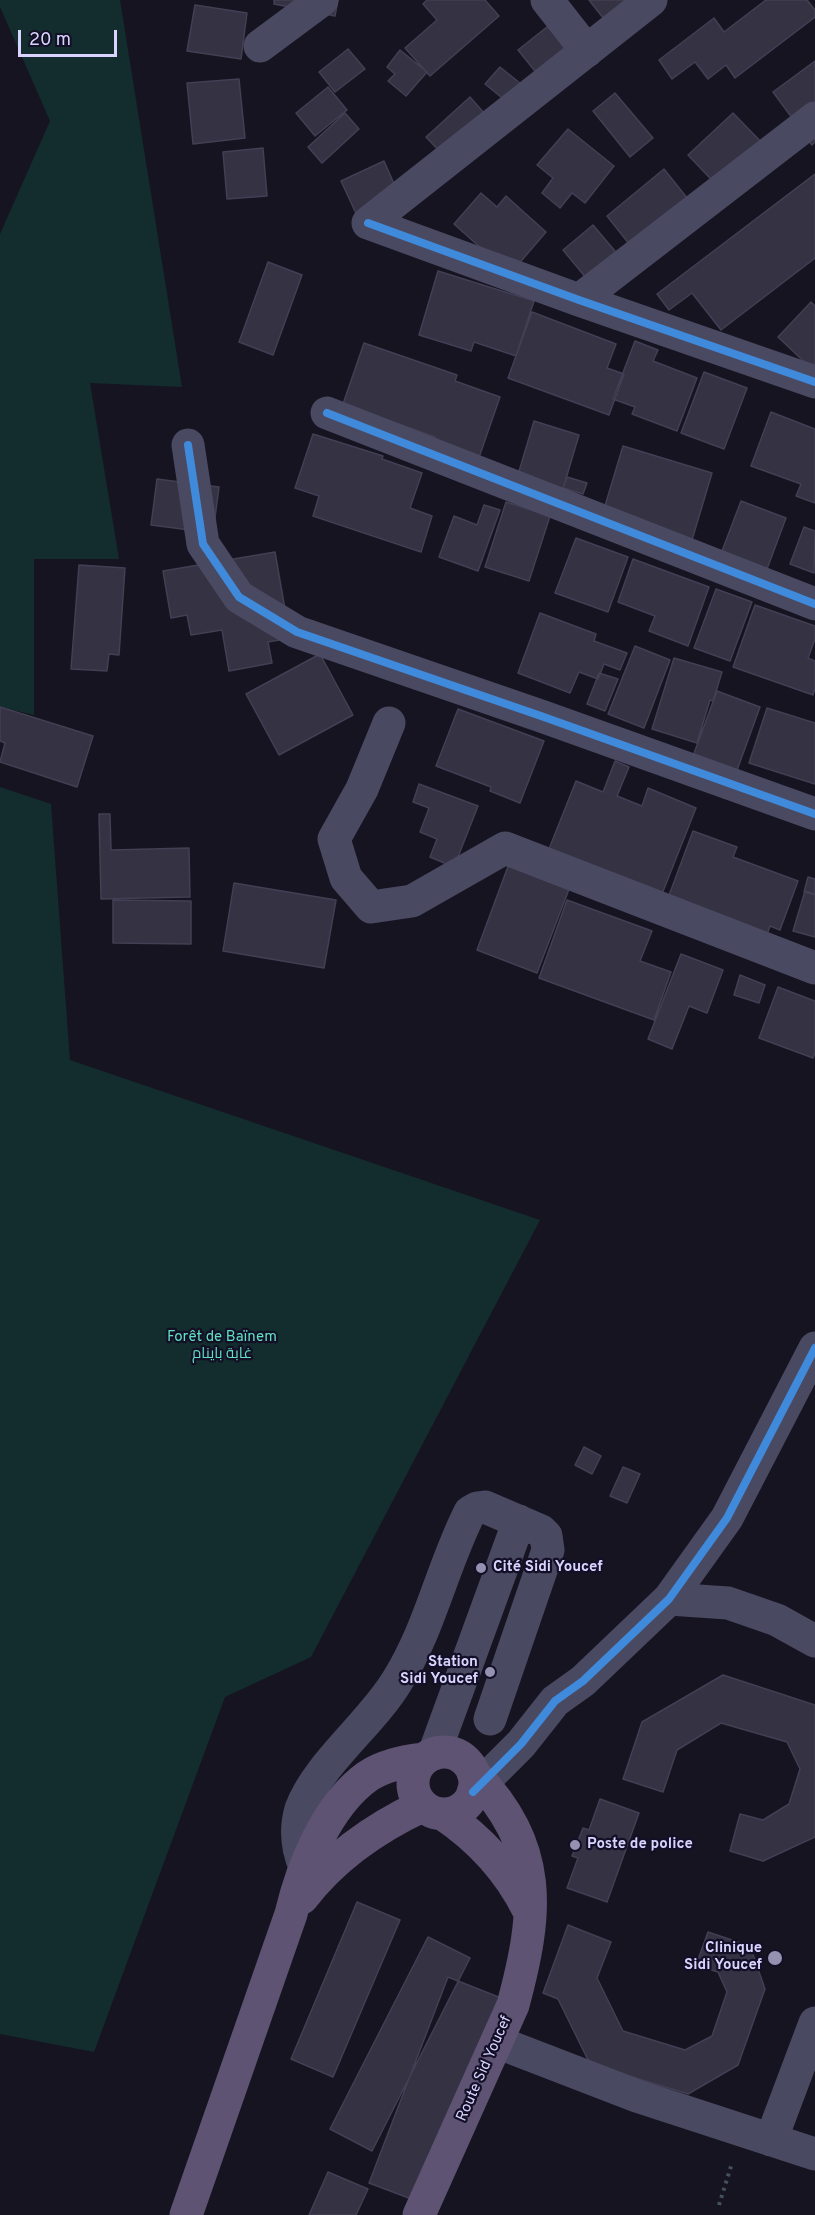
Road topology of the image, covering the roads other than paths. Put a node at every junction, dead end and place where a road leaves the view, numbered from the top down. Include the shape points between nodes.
1 (321, 0) edge
2 (547, 0) edge
3 (651, 0) edge
4 (260, 46) dead end
5 (587, 51) junction
6 (815, 118) edge
7 (579, 300) junction
8 (810, 375) edge
9 (327, 413) dead end
10 (188, 445) dead end
11 (815, 604) edge
12 (389, 723) dead end
13 (815, 814) edge
14 (815, 968) edge
15 (815, 1348) edge
16 (519, 1521) junction
17 (669, 1599) junction
18 (815, 1641) edge
19 (555, 1701) junction
20 (490, 1719) junction
21 (433, 1755) junction
22 (476, 1783) junction
23 (432, 1810) junction
24 (305, 1867) junction
25 (291, 1914) junction
26 (531, 1916) junction
27 (815, 2023) edge
28 (497, 2042) junction
29 (757, 2135) junction
30 (815, 2154) edge
31 (186, 2215) edge
32 (419, 2215) edge

1 - 4 street
2 - 5 street
3 - 5 street
5 - 7 street via 368,223
6 - 7 street
7 - 8 street
9 - 11 street
10 - 13 street via 202,544 239,597 297,632
12 - 14 street via 362,789 334,839 346,878 371,907 412,901 505,848
15 - 17 street via 727,1518
16 - 20 street via 546,1536 548,1550
16 - 21 street
16 - 24 street via 485,1507 470,1512 407,1665 384,1701 326,1769 302,1808 297,1838
17 - 18 street via 728,1604 777,1620
17 - 19 street via 583,1682
19 - 20 street via 529,1705
19 - 22 street via 521,1744
20 - 21 street
21 - 22 main road via 458,1755 469,1765
21 - 23 main road via 417,1767 412,1787 416,1797
21 - 24 main road via 386,1767 368,1776 327,1824
22 - 23 main road via 462,1808 453,1813
22 - 26 main road, Route Sid Youcef via 508,1815 523,1848 529,1870
23 - 25 main road via 390,1821 362,1839 311,1886
23 - 26 main road via 479,1841 495,1858
24 - 25 main road
25 - 31 main road
26 - 28 main road, Route Sid Youcef via 513,2005
27 - 29 street
28 - 29 street via 637,2096
28 - 32 main road, Route Sid Youcef
29 - 30 street

